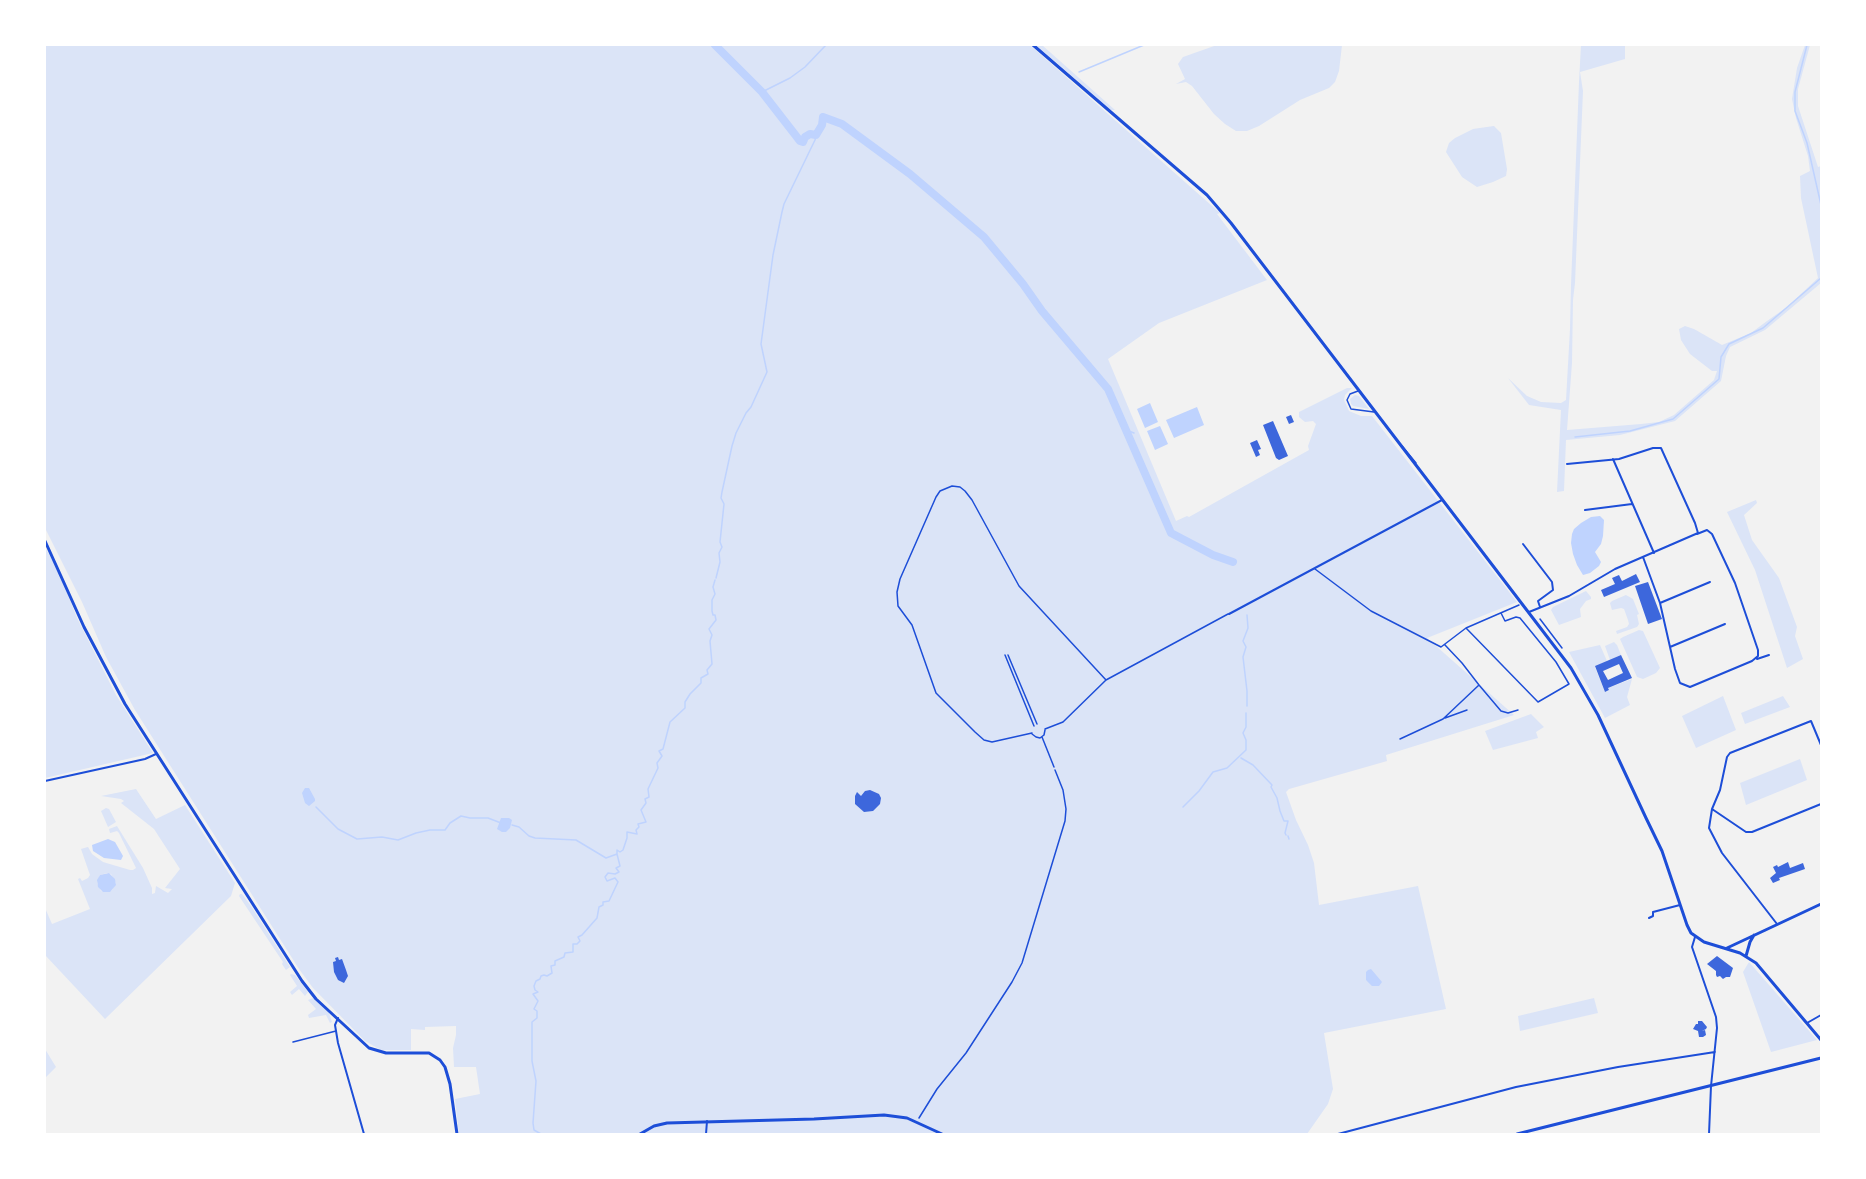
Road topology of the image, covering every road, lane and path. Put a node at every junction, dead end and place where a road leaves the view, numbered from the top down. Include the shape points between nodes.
1 (1033, 45) edge
2 (1358, 391) junction
3 (1375, 412) junction
4 (1613, 459) junction
5 (1567, 464) dead end
6 (1442, 500) junction
7 (1632, 504) junction
8 (1585, 510) dead end
9 (1697, 534) junction
10 (45, 542) edge
11 (1523, 544) dead end
12 (1654, 553) junction
13 (1643, 557) junction
14 (1315, 569) junction
15 (1710, 582) dead end
16 (1660, 603) junction
17 (1519, 605) dead end
18 (1540, 607) junction
19 (1529, 612) junction
20 (1501, 613) junction
21 (1229, 614) joint
22 (1725, 624) dead end
23 (1466, 628) junction
24 (1445, 644) junction
25 (1670, 647) junction
26 (1006, 655) dead end
27 (1769, 655) dead end
28 (1752, 661) junction
29 (1106, 680) junction
30 (1479, 685) junction
31 (1454, 708) junction
32 (1467, 710) dead end
33 (1518, 710) dead end
34 (1458, 714) junction
35 (1443, 719) junction
36 (1036, 725) junction
37 (1045, 729) junction
38 (1032, 733) junction
39 (1042, 737) junction
40 (1400, 739) dead end
41 (1821, 745) edge
42 (156, 754) junction
43 (1054, 767) joint
44 (45, 781) edge
45 (1821, 804) edge
46 (1712, 809) junction
47 (1821, 904) edge
48 (1680, 905) junction
49 (1649, 918) dead end
50 (1777, 924) junction
51 (1755, 934) junction
52 (1695, 937) junction
53 (1737, 943) junction
54 (1725, 949) junction
55 (1735, 951) junction
56 (1746, 956) junction
57 (1821, 1015) edge
58 (338, 1018) junction
59 (1807, 1023) junction
60 (336, 1031) junction
61 (1821, 1040) edge
62 (293, 1042) dead end
63 (1715, 1052) junction
64 (1821, 1058) edge
65 (1711, 1086) junction
66 (707, 1121) junction
67 (916, 1121) junction
68 (364, 1134) edge
69 (457, 1134) edge
70 (640, 1134) edge
71 (706, 1134) edge
72 (942, 1134) edge
73 (1338, 1134) edge
74 (1517, 1134) edge
75 (1708, 1134) edge

1 - 2 street via 1215,203
2 - 3 street
2 - 3 lane via 1347,400 1351,409
3 - 6 street
4 - 5 street
4 - 7 street
4 - 9 street via 1661,448
6 - 14 street
6 - 19 street
7 - 8 street
7 - 12 street
9 - 12 street
9 - 28 street via 1712,534 1735,583 1758,650
10 - 42 street via 107,671
11 - 18 street via 1552,582 1553,590 1538,600
12 - 13 street
13 - 16 street
13 - 18 street via 1569,597
14 - 21 street
14 - 24 lane via 1371,611 1441,647
15 - 16 street
16 - 25 street
17 - 20 lane
18 - 19 street
19 - 48 street via 1567,662 1598,715 1662,851
20 - 23 lane
20 - 23 lane via 1505,621 1520,618 1569,684 1538,702
21 - 29 lane
22 - 25 street
23 - 24 lane
24 - 30 lane
25 - 28 street via 1678,679 1690,687
26 - 36 lane
27 - 28 street
29 - 37 lane via 1063,722
29 - 38 lane via 1019,586 968,494 956,486 940,491 900,579 898,606 912,625 936,693 975,732 992,742
30 - 31 lane
30 - 33 lane via 1501,711
31 - 34 lane
31 - 35 lane
32 - 34 lane
34 - 35 lane
35 - 40 lane
36 - 37 lane
36 - 38 lane
37 - 39 lane
38 - 39 lane
39 - 43 lane
41 - 46 street via 1811,721 1730,753
42 - 44 street
42 - 58 street via 309,991
43 - 67 path via 1063,790 1065,821 1022,963 966,1053
45 - 46 street via 1752,832
46 - 50 street via 1709,828 1718,847
47 - 50 street
48 - 49 street via 1653,912
48 - 52 street
50 - 51 street
51 - 53 street
51 - 56 street
52 - 54 street
52 - 63 street via 1692,947 1716,1017
53 - 54 street
53 - 55 street
54 - 55 street
55 - 56 street
56 - 59 street via 1761,968
57 - 59 street
58 - 60 street
58 - 69 street via 375,1051 429,1053 441,1060 450,1084
59 - 61 street
60 - 62 lane
60 - 68 street
63 - 65 street
63 - 73 street via 1516,1087
64 - 65 street
65 - 74 street
65 - 75 street
66 - 67 street via 872,1115
66 - 70 street via 662,1124
66 - 71 street
67 - 72 street

